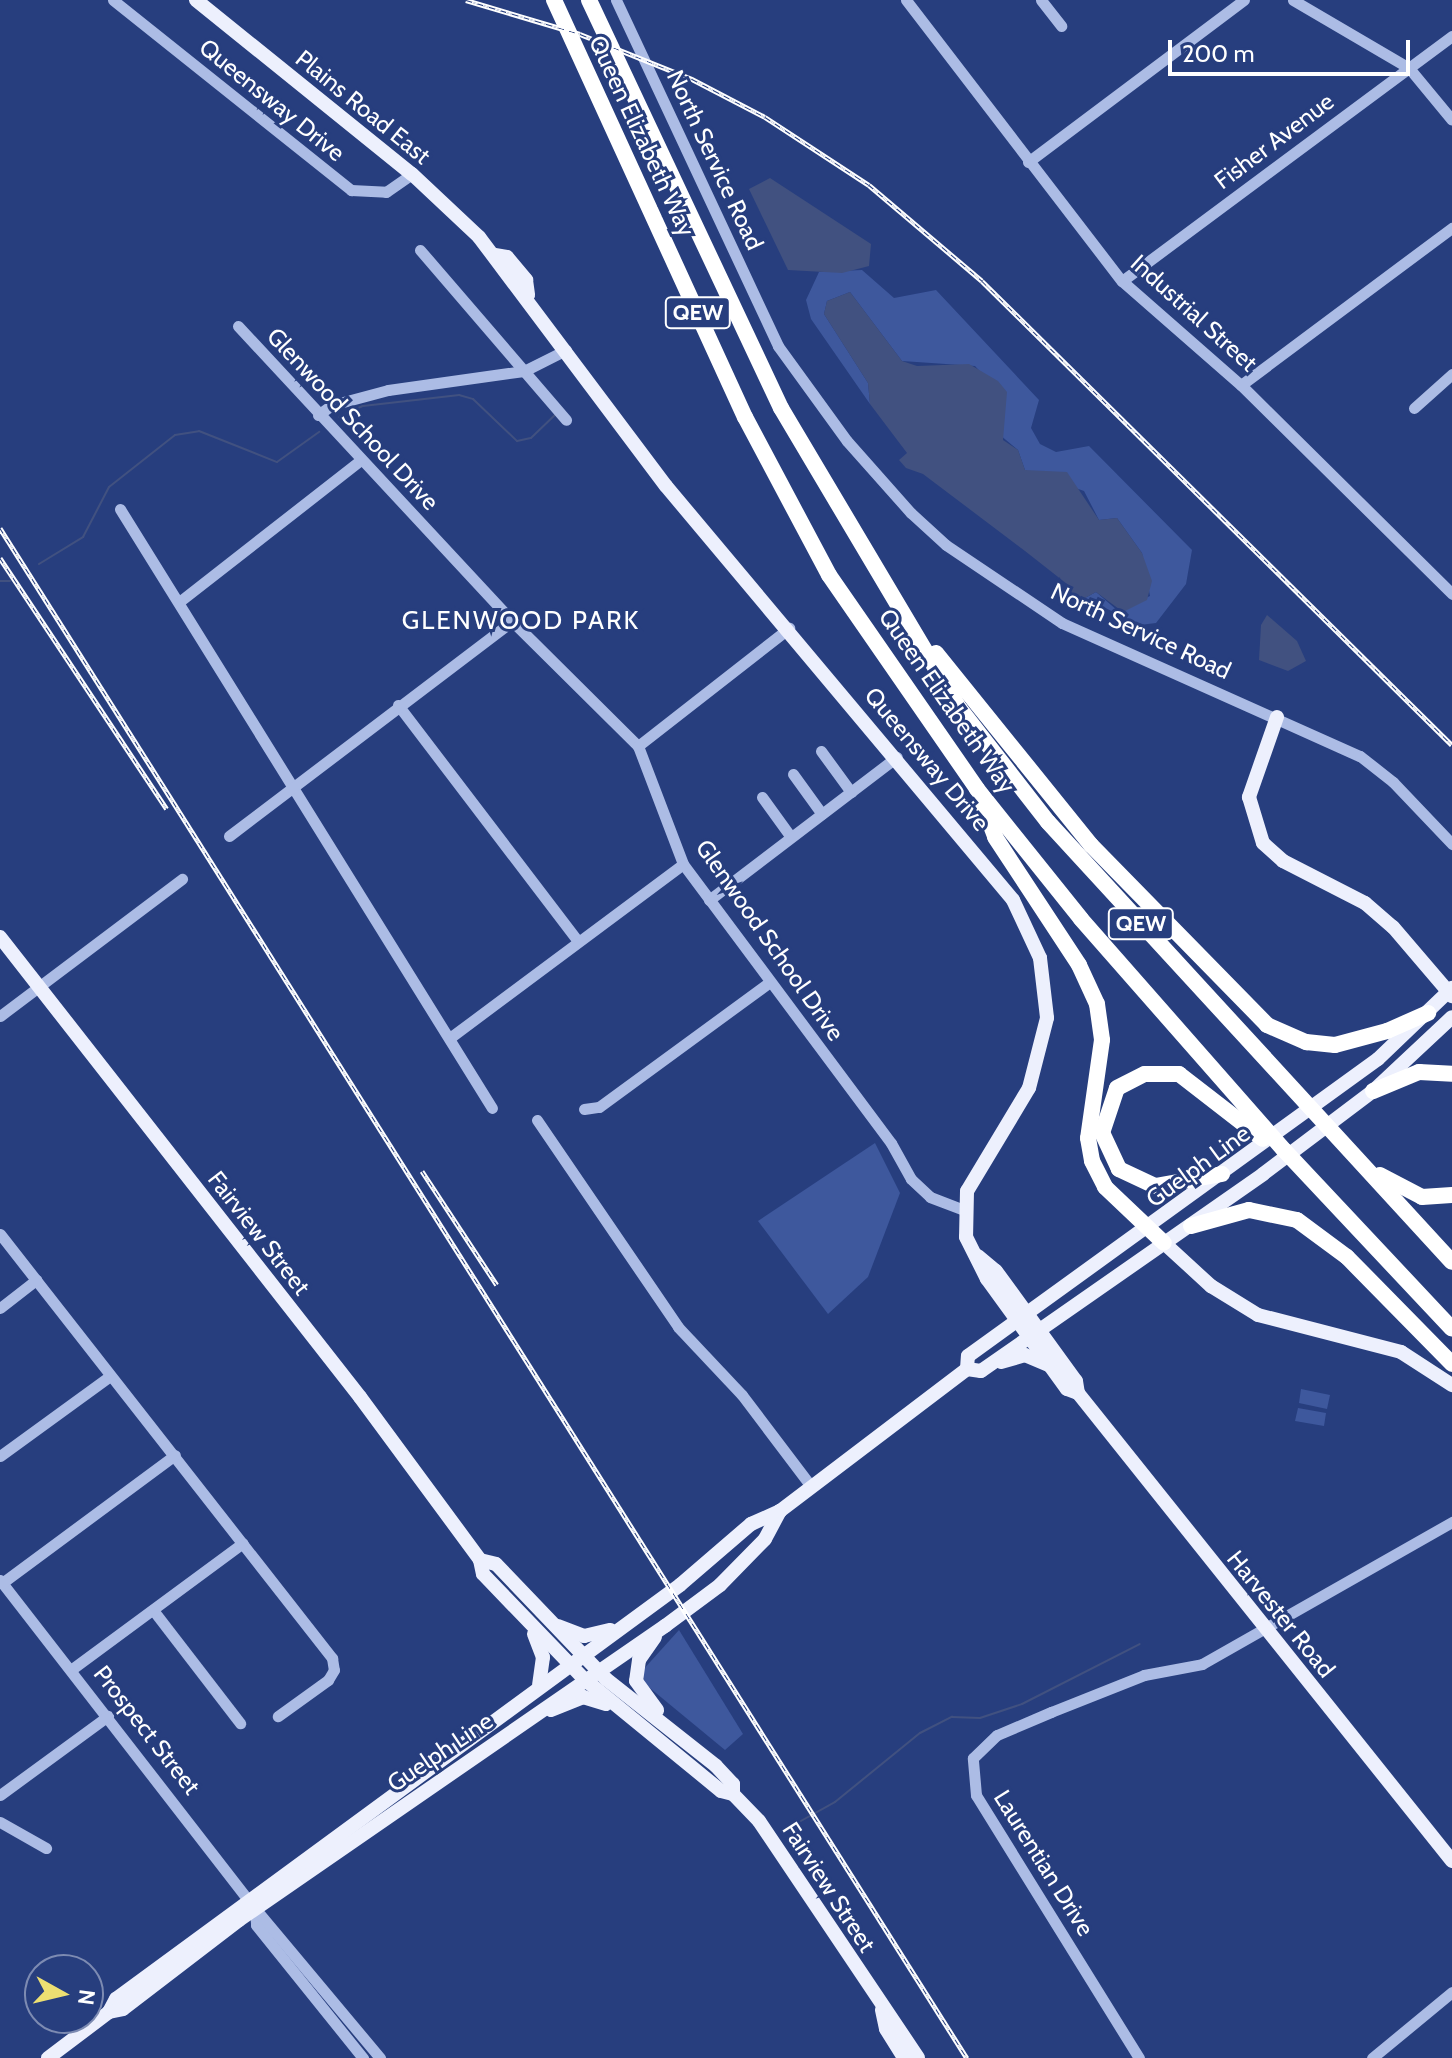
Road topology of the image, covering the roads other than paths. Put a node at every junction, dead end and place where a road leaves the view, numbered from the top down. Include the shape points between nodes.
1 (113, 0) edge
2 (196, 0) edge
3 (554, 0) edge
4 (616, 0) edge
5 (1041, 0) edge
6 (1244, 0) edge
7 (1293, 0) edge
8 (909, 1) edge
9 (593, 8) edge
10 (1061, 26) dead end
11 (1452, 36) edge
12 (1409, 68) junction
13 (1452, 120) edge
14 (1028, 162) junction
15 (412, 174) junction
16 (1452, 228) edge
17 (420, 250) dead end
18 (1122, 281) junction
19 (238, 326) dead end
20 (566, 350) junction
21 (524, 371) junction
22 (1452, 374) edge
23 (1241, 385) junction
24 (1414, 408) dead end
25 (318, 415) junction
26 (566, 420) dead end
27 (361, 460) junction
28 (120, 509) dead end
29 (869, 557) junction
30 (1452, 594) edge
31 (179, 602) junction
32 (512, 621) junction
33 (789, 628) junction
34 (398, 705) junction
35 (1277, 717) junction
36 (638, 746) junction
37 (821, 751) dead end
38 (897, 757) junction
39 (793, 774) dead end
40 (293, 785) junction
41 (977, 789) junction
42 (851, 792) junction
43 (762, 797) dead end
44 (822, 814) junction
45 (229, 836) dead end
46 (791, 837) junction
47 (1452, 844) edge
48 (683, 864) junction
49 (182, 879) dead end
50 (709, 900) junction
51 (0, 937) edge
52 (578, 941) junction
53 (770, 982) junction
54 (39, 987) junction
55 (1451, 992) edge
56 (1428, 1013) junction
57 (0, 1016) edge
58 (1452, 1017) edge
59 (451, 1037) junction
60 (1452, 1074) edge
61 (1373, 1091) junction
62 (492, 1108) dead end
63 (584, 1109) dead end
64 (537, 1120) dead end
65 (1319, 1121) junction
66 (1284, 1150) junction
67 (1222, 1174) junction
68 (1452, 1195) edge
69 (962, 1209) junction
70 (1191, 1226) junction
71 (1148, 1229) junction
72 (0, 1234) edge
73 (1164, 1243) junction
74 (1452, 1262) edge
75 (36, 1280) junction
76 (0, 1308) edge
77 (1022, 1317) junction
78 (1452, 1329) edge
79 (1033, 1331) junction
80 (1452, 1364) edge
81 (974, 1370) junction
82 (1055, 1371) junction
83 (110, 1376) junction
84 (1452, 1385) edge
85 (1078, 1393) junction
86 (175, 1455) junction
87 (0, 1456) edge
88 (810, 1485) junction
89 (780, 1511) junction
90 (1452, 1522) edge
91 (243, 1543) junction
92 (480, 1560) junction
93 (1, 1582) edge
94 (153, 1610) junction
95 (549, 1621) junction
96 (665, 1626) junction
97 (618, 1628) junction
98 (1266, 1629) junction
99 (532, 1630) junction
100 (582, 1655) junction
101 (568, 1664) junction
102 (72, 1669) junction
103 (596, 1669) junction
104 (583, 1678) junction
105 (539, 1685) junction
106 (618, 1707) junction
107 (539, 1712) junction
108 (108, 1716) junction
109 (278, 1716) dead end
110 (661, 1722) junction
111 (240, 1723) dead end
112 (733, 1794) junction
113 (0, 1795) edge
114 (0, 1822) edge
115 (46, 1848) dead end
116 (1452, 1861) edge
117 (252, 1904) junction
118 (1452, 1992) edge
119 (882, 2009) junction
120 (48, 2058) edge
121 (363, 2058) edge
122 (380, 2058) edge
123 (904, 2058) edge
124 (918, 2058) edge
125 (1139, 2058) edge
126 (1372, 2058) edge

1 - 15 street, Queensway Drive via 351,190 386,192
2 - 15 main road, Plains Road East
3 - 41 highway, Queen Elizabeth Way / QEW via 745,417 829,575
4 - 35 street, North Service Road via 778,346 847,441 911,513 946,545 1062,623
5 - 10 street
6 - 14 street
7 - 12 street
8 - 14 street, Industrial Street
9 - 29 highway, Queen Elizabeth Way / QEW via 781,408
11 - 12 street, Fisher Avenue
12 - 13 street
12 - 18 street, Fisher Avenue
14 - 18 street, Industrial Street
15 - 20 main road, Plains Road East via 495,255
16 - 23 street
17 - 21 street
18 - 23 street, Industrial Street
19 - 25 street, Glenwood School Drive
20 - 21 street
20 - 33 main road, Queensway Drive via 666,486
21 - 25 street via 388,390 332,405
21 - 26 street
22 - 24 street
23 - 30 street, Industrial Street
25 - 27 street, Glenwood School Drive
27 - 31 street
27 - 32 street, Glenwood School Drive
28 - 31 street
29 - 56 highway via 919,633 1091,845 1267,1025 1306,1042 1335,1045
29 - 65 highway, Queen Elizabeth Way / QEW via 960,709 1048,822
31 - 40 street
32 - 34 street
32 - 36 street, Glenwood School Drive
33 - 36 street
33 - 38 main road, Queensway Drive
34 - 40 street
34 - 52 street
35 - 47 street, North Service Road via 1377,768
35 - 55 main road via 1249,797 1263,843 1283,861 1365,903
36 - 48 street, Glenwood School Drive
37 - 42 street
38 - 42 street
38 - 69 main road, Queensway Drive via 1018,908 1040,958 1047,999 1041,1056 1029,1088 967,1191
39 - 44 street
40 - 45 street
40 - 59 street
41 - 66 highway, Queen Elizabeth Way / QEW via 1081,919
41 - 71 highway via 995,837 1079,965 1097,1004 1102,1040 1088,1138 1092,1161 1105,1187
42 - 44 street
43 - 46 street
44 - 46 street
46 - 50 street
48 - 50 street, Glenwood School Drive
48 - 52 street
49 - 54 street
50 - 53 street, Glenwood School Drive
51 - 54 main road, Fairview Street
52 - 59 street
53 - 63 street via 599,1107
53 - 69 street, Glenwood School Drive via 891,1143 911,1179 942,1204
54 - 57 street
54 - 92 main road, Fairview Street via 360,1397
55 - 56 main road, Guelph Line
56 - 67 main road, Guelph Line via 1336,1091
58 - 61 main road, Guelph Line
59 - 62 street
60 - 61 highway via 1419,1072
61 - 70 main road, Guelph Line
64 - 88 street via 678,1327 742,1395
65 - 68 highway via 1399,1188 1422,1197
65 - 74 highway, Queen Elizabeth Way / QEW
66 - 67 highway via 1257,1136 1179,1074 1145,1074 1117,1088 1102,1133 1119,1169 1155,1186
66 - 78 highway, Queen Elizabeth Way / QEW
67 - 71 main road, Guelph Line
69 - 77 main road via 966,1237
70 - 73 main road, Guelph Line
70 - 80 highway via 1249,1210 1297,1220 1347,1257
71 - 73 highway
71 - 77 main road, Guelph Line
72 - 75 street
73 - 79 main road, Guelph Line
73 - 84 main road via 1211,1286 1258,1315 1401,1352
75 - 76 street
75 - 83 street
77 - 79 main road, Harvester Road
77 - 81 main road, Guelph Line via 968,1356
79 - 81 main road, Guelph Line
79 - 82 main road, Harvester Road
79 - 85 main road, Harvester Road via 1076,1381
81 - 82 main road via 1025,1355
81 - 88 main road, Guelph Line
82 - 85 main road, Harvester Road via 1067,1389
83 - 86 street
83 - 87 street
85 - 98 main road, Harvester Road
86 - 91 street
86 - 93 street
88 - 89 main road, Guelph Line
89 - 96 main road, Guelph Line via 765,1539 720,1585
89 - 97 main road, Guelph Line via 751,1524 700,1570
90 - 98 street
91 - 94 street
91 - 109 street via 332,1658 334,1670 328,1680
92 - 95 main road, Fairview Street via 496,1564
92 - 99 main road, Fairview Street via 483,1574
93 - 102 street, Prospect Street
94 - 102 street
94 - 111 street
95 - 97 main road via 584,1636
95 - 100 main road, Fairview Street
96 - 103 main road, Guelph Line
96 - 110 main road via 644,1649 635,1674 640,1692
97 - 100 main road, Guelph Line
98 - 116 main road, Harvester Road
98 - 125 street, Laurentian Drive via 1202,1664 1144,1675 997,1735 973,1758 976,1795
99 - 101 main road, Fairview Street
99 - 105 main road via 543,1657
100 - 101 main road, Guelph Line
100 - 103 main road, Fairview Street
101 - 104 main road, Fairview Street
101 - 105 main road, Guelph Line
102 - 108 street, Prospect Street
103 - 104 main road, Guelph Line
103 - 110 main road, Fairview Street
104 - 106 main road, Fairview Street
104 - 107 main road, Guelph Line
105 - 117 main road, Guelph Line
106 - 107 main road via 583,1697
106 - 112 main road, Fairview Street via 721,1791
107 - 117 main road, Guelph Line
108 - 113 street
108 - 117 street, Prospect Street
110 - 112 main road, Fairview Street via 729,1779
112 - 119 main road, Fairview Street via 759,1821
114 - 115 street
117 - 120 main road, Guelph Line via 123,2009 109,2012
117 - 121 street, Prospect Street via 256,1925
117 - 122 street, Prospect Street
118 - 126 street
119 - 123 main road, Fairview Street via 886,2029
119 - 124 main road, Fairview Street via 900,2026

